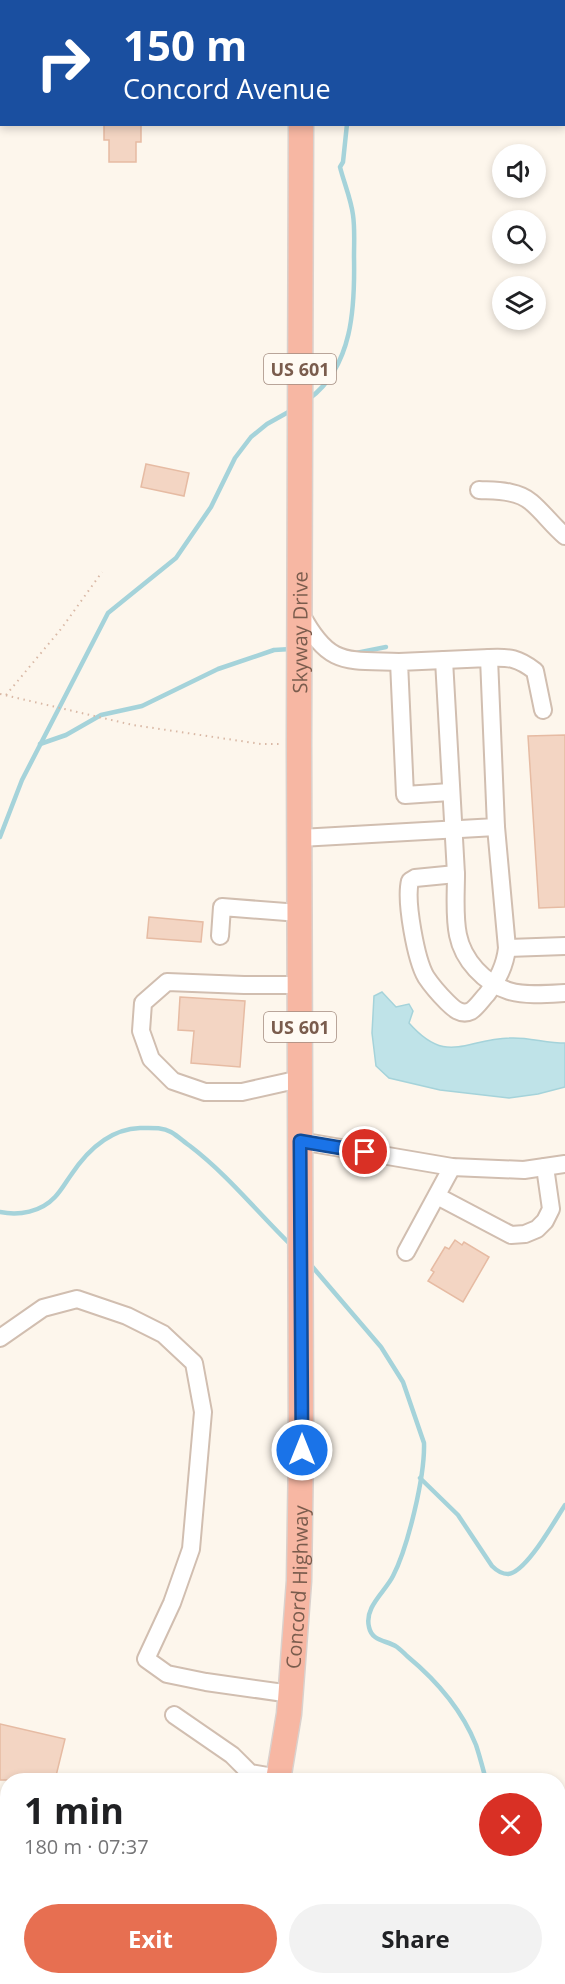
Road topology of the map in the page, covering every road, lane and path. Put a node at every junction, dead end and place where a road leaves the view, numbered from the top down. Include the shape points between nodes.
1 (301, 126) edge
2 (479, 490) dead end
3 (565, 536) edge
4 (102, 572) dead end
5 (300, 613) junction
6 (489, 658) junction
7 (444, 660) junction
8 (399, 662) junction
9 (0, 694) edge
10 (6, 695) junction
11 (543, 710) dead end
12 (299, 743) junction
13 (450, 792) junction
14 (496, 827) junction
15 (452, 830) junction
16 (300, 838) junction
17 (456, 874) junction
18 (299, 913) junction
19 (220, 936) dead end
20 (565, 946) edge
21 (507, 948) junction
22 (495, 983) junction
23 (299, 985) junction
24 (565, 993) edge
25 (300, 1078) junction
26 (300, 1141) junction
27 (565, 1164) edge
28 (452, 1167) junction
29 (545, 1167) junction
30 (437, 1196) junction
31 (406, 1252) dead end
32 (0, 1338) edge
33 (291, 1694) junction
34 (174, 1714) dead end
35 (250, 1773) edge
36 (279, 1773) edge

1 - 5 highway, Skyway Drive / US 601
2 - 3 street via 519,495
4 - 10 path
5 - 8 street via 312,636 331,654 353,660
5 - 12 highway, Skyway Drive / US 601
6 - 7 street
6 - 11 street via 521,660 535,670
6 - 14 street
7 - 8 street
7 - 13 street
8 - 13 street via 405,795
9 - 10 path
10 - 12 path via 133,725 261,744
12 - 16 highway, Skyway Drive / US 601
13 - 15 street
14 - 15 street
14 - 21 street
15 - 16 street
15 - 17 street
16 - 18 highway, Skyway Drive / US 601
17 - 22 street via 457,934 462,949 480,974
17 - 22 street via 410,881 412,927 425,976 454,1009 463,1013 471,1011
18 - 19 street via 222,907
18 - 23 highway, Skyway Drive / US 601
20 - 21 street
21 - 22 street via 506,963
22 - 24 street via 509,991
23 - 25 highway, Skyway Drive / US 601
23 - 25 street via 167,982 143,1003 141,1031 151,1059 173,1081 205,1092 242,1092
25 - 26 highway, Skyway Drive / US 601
26 - 28 street
26 - 33 highway, Concord Highway / US 601 via 302,1450
27 - 29 street
28 - 29 street
28 - 30 street
29 - 30 street via 551,1209 537,1229 525,1234 511,1235
30 - 31 street
32 - 33 street via 43,1308 77,1299 127,1316 163,1334 194,1363 203,1412 191,1548 172,1603 146,1659 167,1674
33 - 36 highway, Concord Highway / US 601
34 - 35 street via 232,1755

